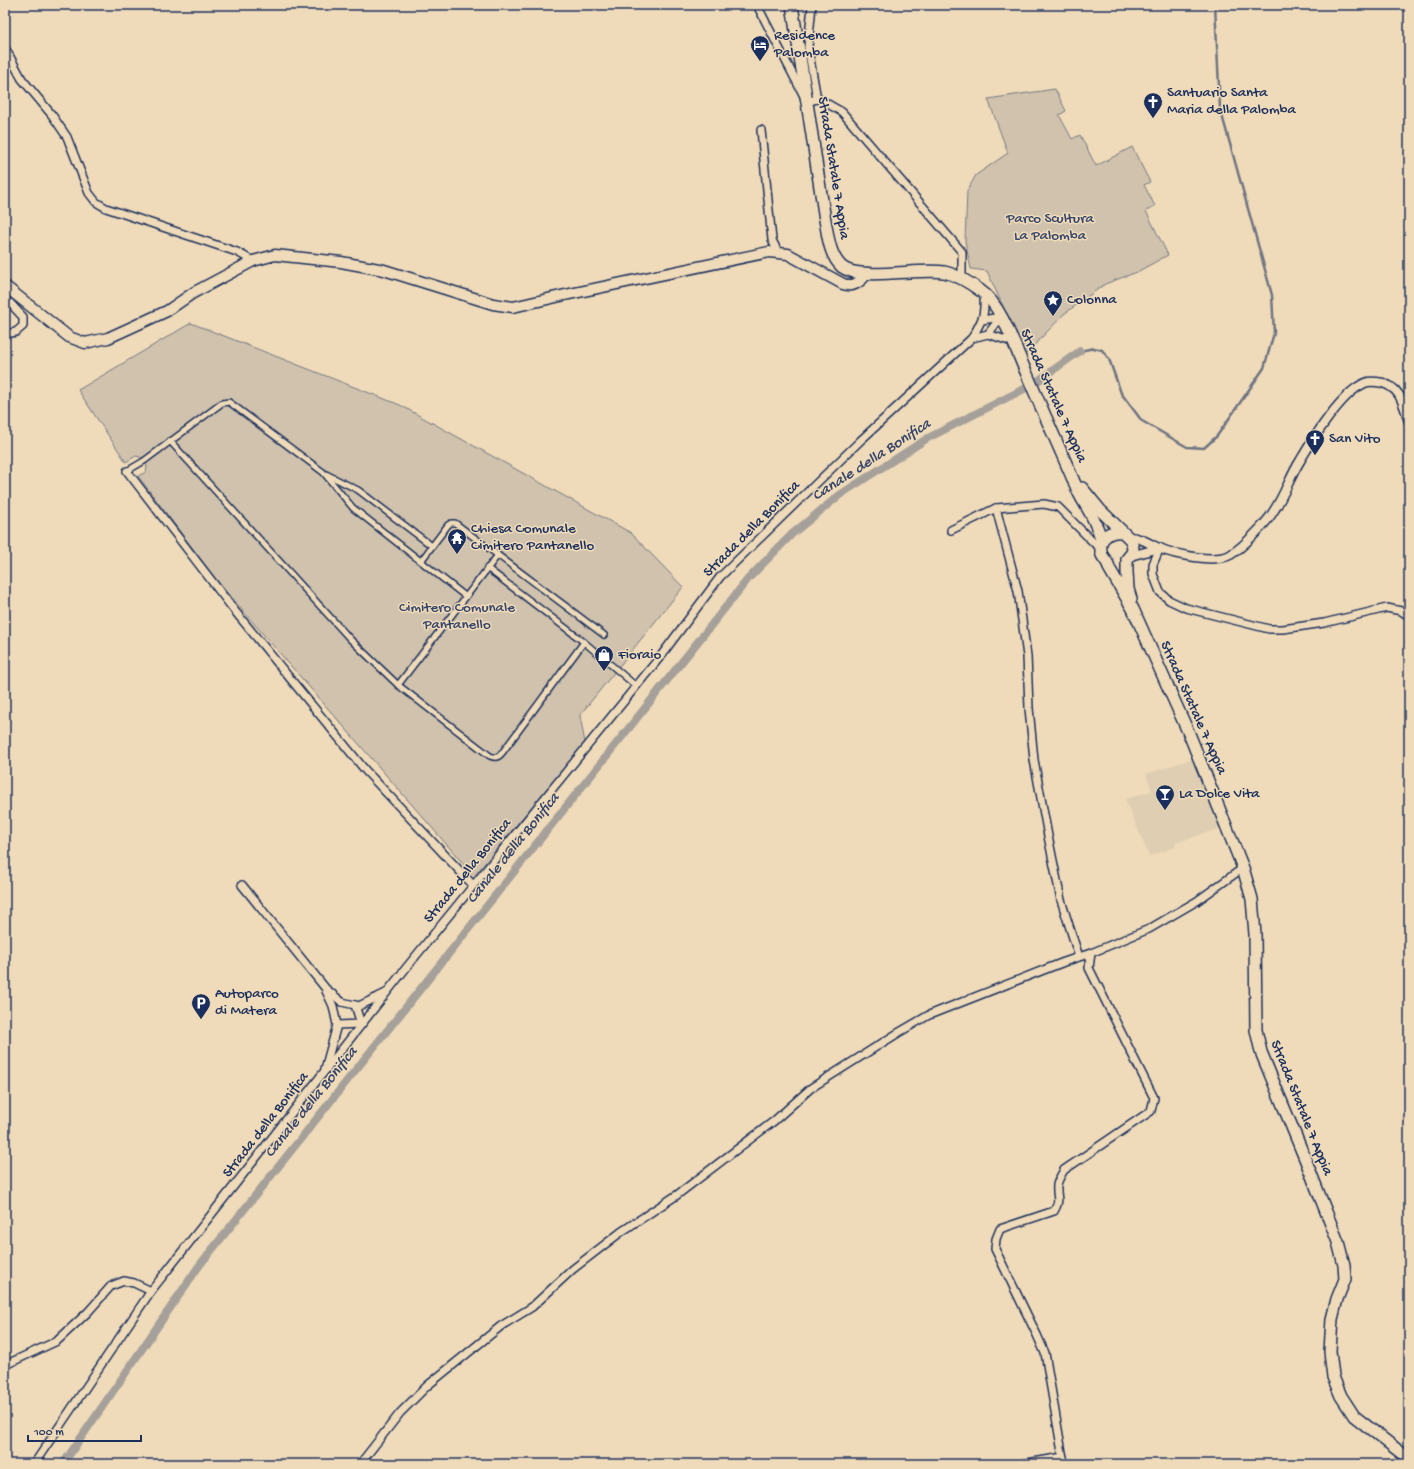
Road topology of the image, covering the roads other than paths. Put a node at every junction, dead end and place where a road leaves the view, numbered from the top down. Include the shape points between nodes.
1 (757, 5) edge
2 (792, 5) edge
3 (812, 5) edge
4 (5, 48) edge
5 (812, 101) junction
6 (761, 130) dead end
7 (778, 252) junction
8 (253, 261) junction
9 (868, 273) junction
10 (962, 278) junction
11 (5, 286) edge
12 (984, 293) junction
13 (5, 301) edge
14 (1001, 317) junction
15 (982, 320) junction
16 (5, 334) edge
17 (988, 334) junction
18 (972, 338) junction
19 (1012, 342) junction
20 (1409, 422) edge
21 (170, 442) junction
22 (127, 471) joint
23 (323, 472) junction
24 (1074, 479) junction
25 (996, 508) junction
26 (951, 530) dead end
27 (1125, 534) junction
28 (1101, 545) junction
29 (432, 546) junction
30 (1160, 548) junction
31 (498, 555) junction
32 (1129, 558) junction
33 (421, 561) junction
34 (1108, 561) junction
35 (488, 568) junction
36 (465, 596) junction
37 (1133, 609) junction
38 (1409, 616) edge
39 (604, 635) dead end
40 (584, 642) junction
41 (398, 685) junction
42 (636, 686) junction
43 (1244, 868) junction
44 (242, 885) dead end
45 (474, 885) junction
46 (1091, 953) junction
47 (1079, 957) junction
48 (326, 989) junction
49 (386, 993) junction
50 (355, 1005) junction
51 (337, 1024) junction
52 (361, 1024) junction
53 (325, 1071) junction
54 (151, 1291) junction
55 (5, 1365) edge
56 (1409, 1459) edge
57 (1063, 1461) edge
58 (34, 1464) edge
59 (360, 1464) edge
60 (1021, 1464) edge

1 - 5 street
2 - 5 main road, Strada Statale 7 Appia
3 - 5 street via 808,47
4 - 8 street via 22,79 67,137 96,202 106,208 236,252
5 - 9 main road, Strada Statale 7 Appia via 830,246 835,258 843,267 854,273
5 - 10 street via 822,100 842,112 962,252
6 - 7 street via 772,240
7 - 8 main road via 565,294 513,307 493,304 384,270 275,255
7 - 9 main road via 788,254 849,286 858,283
8 - 11 main road via 167,311 108,338 85,343 69,337
9 - 10 main road, Strada Statale 7 Appia via 944,272
10 - 12 main road, Strada Statale 7 Appia
12 - 14 main road, Strada Statale 7 Appia via 995,305
12 - 15 street via 985,310
13 - 16 street via 23,317 23,326 16,332
14 - 15 street
14 - 17 street
14 - 19 main road, Strada Statale 7 Appia
15 - 18 street
17 - 18 street
17 - 19 street
18 - 42 street, Strada della Bonifica via 861,440 720,577
19 - 24 main road, Strada Statale 7 Appia
20 - 30 street via 1402,401 1388,384 1377,381 1360,386 1346,397 1326,421 1300,461 1274,512 1241,546 1230,554 1215,559
21 - 22 street
21 - 23 street via 222,403 229,402
21 - 41 street via 351,640
22 - 45 street via 234,610 365,770
23 - 29 street via 358,490
23 - 33 street via 353,508
24 - 27 main road, Strada Statale 7 Appia via 1100,510
24 - 28 main road, Strada Statale 7 Appia via 1078,492 1096,524
25 - 26 street
25 - 28 street via 1044,504 1058,507 1094,543
25 - 47 street via 1018,591 1027,656 1034,760 1048,836 1061,900
27 - 28 main road via 1109,533
27 - 30 street
27 - 32 main road, Strada Statale 7 Appia via 1131,540 1133,548
28 - 34 main road, Strada Statale 7 Appia via 1102,555
29 - 31 street via 448,525 455,523
29 - 33 street
30 - 32 street
30 - 38 street via 1153,564 1156,584 1169,600 1186,608 1268,629 1324,623 1388,608
31 - 35 street
31 - 39 street
32 - 34 main road via 1120,563
32 - 37 main road, Strada Statale 7 Appia via 1128,589
33 - 36 street
34 - 37 main road, Strada Statale 7 Appia
35 - 36 street
35 - 40 street
36 - 41 street
37 - 43 main road, Strada Statale 7 Appia via 1190,736
40 - 41 street via 502,754 495,758
40 - 42 street
42 - 45 street, Strada della Bonifica
43 - 46 street via 1149,930
43 - 56 main road, Strada Statale 7 Appia via 1254,920 1256,1030 1261,1052 1327,1213 1344,1265 1345,1279 1332,1319 1330,1351 1333,1377 1354,1416
44 - 48 street
45 - 49 street, Strada della Bonifica
46 - 47 street
46 - 57 street via 1089,968 1154,1098 1151,1111 1064,1170 1057,1185 1058,1204 1054,1211 1000,1229 995,1249 1045,1353
47 - 59 street via 929,1015 811,1088 774,1121 677,1195 579,1264 532,1307 501,1326 427,1386 400,1413
48 - 50 street via 342,1002
48 - 51 street
49 - 50 street via 359,1006
49 - 52 street, Strada della Bonifica
50 - 52 street
51 - 52 street
51 - 53 street
52 - 53 street, Strada della Bonifica
53 - 54 street, Strada della Bonifica
54 - 55 street via 124,1281 111,1286 57,1341
54 - 58 street, Strada della Bonifica
57 - 60 street

